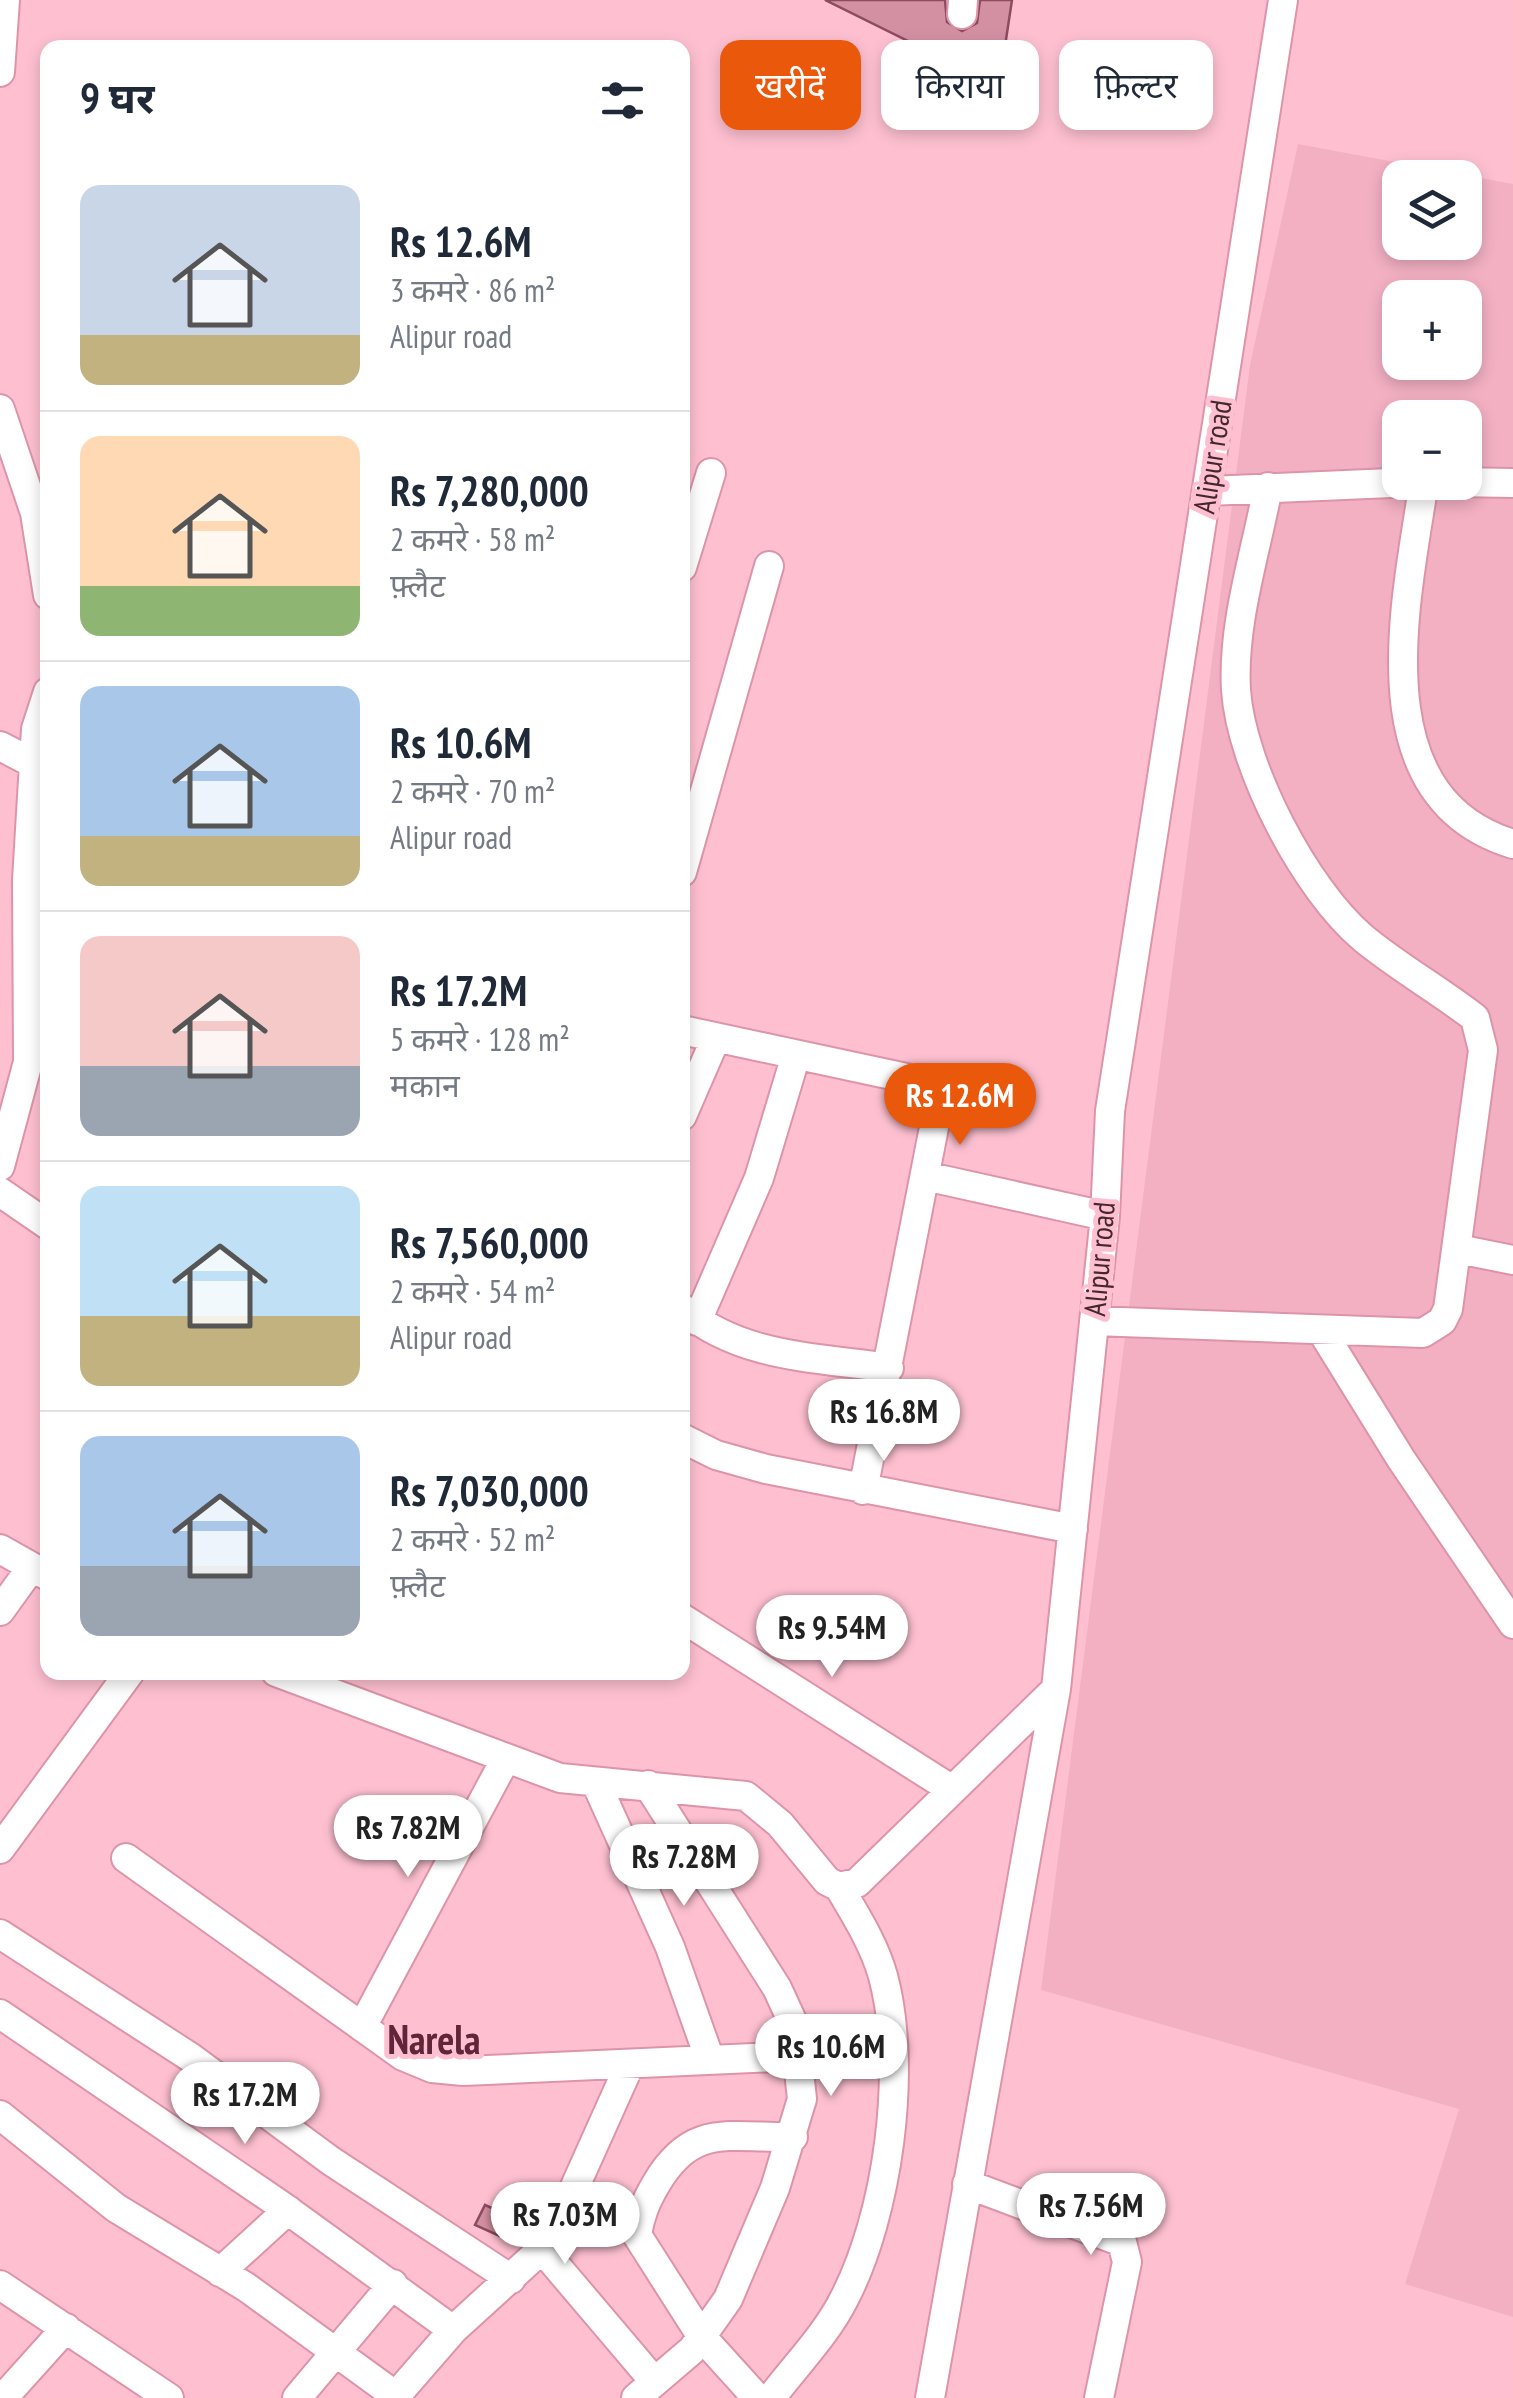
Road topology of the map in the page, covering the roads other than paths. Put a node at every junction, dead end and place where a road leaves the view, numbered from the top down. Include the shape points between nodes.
1 (5, 0) edge
2 (1284, 0) edge
3 (0, 72) edge
4 (0, 409) edge
5 (711, 473) dead end
6 (1482, 482) edge
7 (1382, 483) edge
8 (1513, 483) edge
9 (1268, 487) junction
10 (1208, 491) junction
11 (1421, 500) edge
12 (40, 540) edge
13 (690, 541) edge
14 (769, 566) dead end
15 (0, 746) edge
16 (40, 767) edge
17 (40, 809) edge
18 (690, 841) edge
19 (1513, 844) edge
20 (37, 931) edge
21 (690, 1032) edge
22 (715, 1040) junction
23 (796, 1056) junction
24 (690, 1098) edge
25 (0, 1166) edge
26 (925, 1176) junction
27 (0, 1192) edge
28 (1105, 1216) junction
29 (40, 1220) edge
30 (1458, 1248) junction
31 (1513, 1260) edge
32 (690, 1315) edge
33 (1094, 1322) junction
34 (1323, 1333) junction
35 (888, 1368) junction
36 (690, 1442) edge
37 (863, 1490) junction
38 (1073, 1529) junction
39 (0, 1550) edge
40 (39, 1572) edge
41 (0, 1610) edge
42 (690, 1623) edge
43 (1513, 1624) edge
44 (124, 1680) edge
45 (300, 1680) edge
46 (1056, 1689) junction
47 (505, 1760) junction
48 (596, 1783) junction
49 (648, 1784) junction
50 (951, 1789) junction
51 (0, 1849) edge
52 (126, 1858) dead end
53 (838, 1887) junction
54 (0, 1934) edge
55 (0, 2014) edge
56 (362, 2026) junction
57 (799, 2056) junction
58 (710, 2060) junction
59 (630, 2064) junction
60 (0, 2115) edge
61 (792, 2137) junction
62 (967, 2184) junction
63 (288, 2210) junction
64 (542, 2250) junction
65 (220, 2272) junction
66 (510, 2279) junction
67 (393, 2284) junction
68 (0, 2286) edge
69 (66, 2328) junction
70 (452, 2330) junction
71 (702, 2337) junction
72 (337, 2352) junction
73 (645, 2390) edge
74 (400, 2395) edge
75 (3, 2398) edge
76 (170, 2398) edge
77 (297, 2398) edge
78 (757, 2398) edge
79 (770, 2398) edge
80 (930, 2398) edge
81 (1099, 2398) edge

1 - 3 street
2 - 10 street, Alipur road
4 - 12 street
5 - 13 street
6 - 8 street
7 - 9 street
9 - 10 street
9 - 30 street via 1238,648 1244,732 1281,826 1336,910 1475,1018 1482,1050
10 - 28 street, Alipur road via 1112,1092
11 - 19 street via 1404,624 1405,708 1416,756 1457,815
14 - 18 street
15 - 16 street
17 - 20 street
20 - 25 street via 28,1062
21 - 22 street
22 - 23 street
22 - 24 street
23 - 26 street via 906,1078 935,1091
23 - 32 street via 759,1178
26 - 28 street
26 - 35 street
27 - 29 street
28 - 33 street, Alipur road
30 - 31 street
30 - 34 street via 1448,1309 1423,1333
32 - 35 street via 731,1342 756,1349
33 - 34 street
33 - 38 street, Alipur road
34 - 43 street
35 - 37 street
36 - 37 street via 766,1470
37 - 38 street
38 - 46 street, Alipur road
39 - 40 street
40 - 41 street
42 - 50 street
44 - 51 street
45 - 47 street
46 - 50 street
46 - 62 street, Alipur road
47 - 48 street
47 - 56 street
48 - 49 street
48 - 58 street via 670,1947
49 - 53 street via 746,1796
49 - 57 street via 777,1988
50 - 53 street via 857,1883
52 - 56 street
53 - 79 street via 884,1978 892,2054 888,2144 855,2277 826,2328
54 - 66 street
55 - 63 street
56 - 59 street via 432,2068
57 - 58 street
57 - 61 street via 802,2099
58 - 59 street
59 - 64 street
60 - 65 street via 116,2208
61 - 71 street via 728,2299
61 - 71 street via 690,2143 670,2158 642,2208 637,2235
62 - 80 street, Alipur road
62 - 81 street via 1122,2242 1127,2262
63 - 65 street
63 - 67 street
64 - 66 street
64 - 73 street
65 - 72 street
66 - 70 street
67 - 70 street
67 - 72 street
68 - 69 street
69 - 75 street
69 - 76 street
70 - 74 street
71 - 73 street
71 - 78 street
72 - 74 street
72 - 77 street

